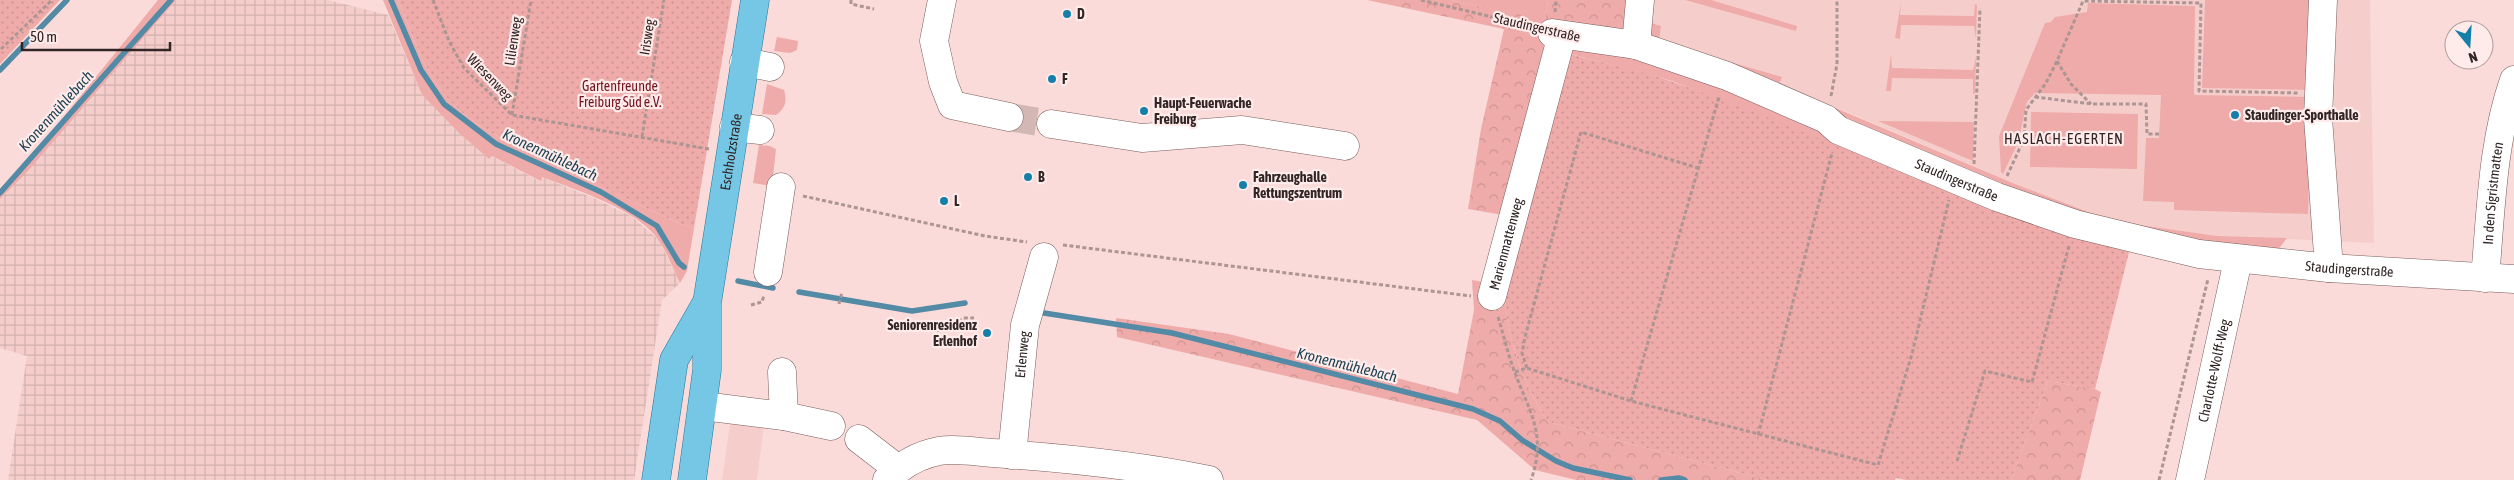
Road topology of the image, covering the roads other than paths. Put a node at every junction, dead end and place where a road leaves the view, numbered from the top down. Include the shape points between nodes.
1 (755, 0) edge
2 (942, 0) edge
3 (1640, 0) edge
4 (2323, 0) edge
5 (1557, 34) joint
6 (1636, 45) junction
7 (744, 62) junction
8 (770, 67) dead end
9 (2514, 80) edge
10 (1009, 117) tunnel mouth
11 (1051, 124) tunnel mouth
12 (1345, 146) dead end
13 (780, 189) road end
14 (1046, 248) road end
15 (2226, 258) junction
16 (2329, 268) junction
17 (768, 272) dead end
18 (2485, 278) junction
19 (2514, 279) edge
20 (1492, 296) road end
21 (707, 303) junction
22 (782, 372) dead end
23 (703, 406) junction
24 (784, 416) junction
25 (831, 426) dead end
26 (859, 439) dead end
27 (1012, 454) junction
28 (893, 474) edge
29 (656, 480) edge
30 (692, 480) edge
31 (1209, 480) edge
32 (2190, 480) edge

1 - 7 main road, Eschholzstraße
2 - 10 street via 934,41 952,105
3 - 6 street
4 - 16 street via 2318,118
5 - 6 street, Staudingerstraße
5 - 20 street, Marienmattenweg
6 - 15 street, Staudingerstraße via 1727,76 1997,197 2075,224
7 - 8 street
7 - 21 main road, Eschholzstraße via 747,129
9 - 18 street, In den Sigristmatten via 2503,111 2495,161
11 - 12 street via 1142,138 1242,130
13 - 17 street
14 - 27 street, Erlenweg via 1026,325
15 - 16 street, Staudingerstraße
15 - 32 street, Charlotte-Wolff-Weg
16 - 18 street, Staudingerstraße
18 - 19 street, Staudingerstraße
21 - 23 main road, Eschholzstraße via 707,370
21 - 29 main road, Eschholzstraße via 674,360
22 - 24 street
23 - 24 street
23 - 30 main road, Eschholzstraße
24 - 25 street
26 - 28 street
27 - 28 street via 942,450 918,456
27 - 31 street via 1173,472

